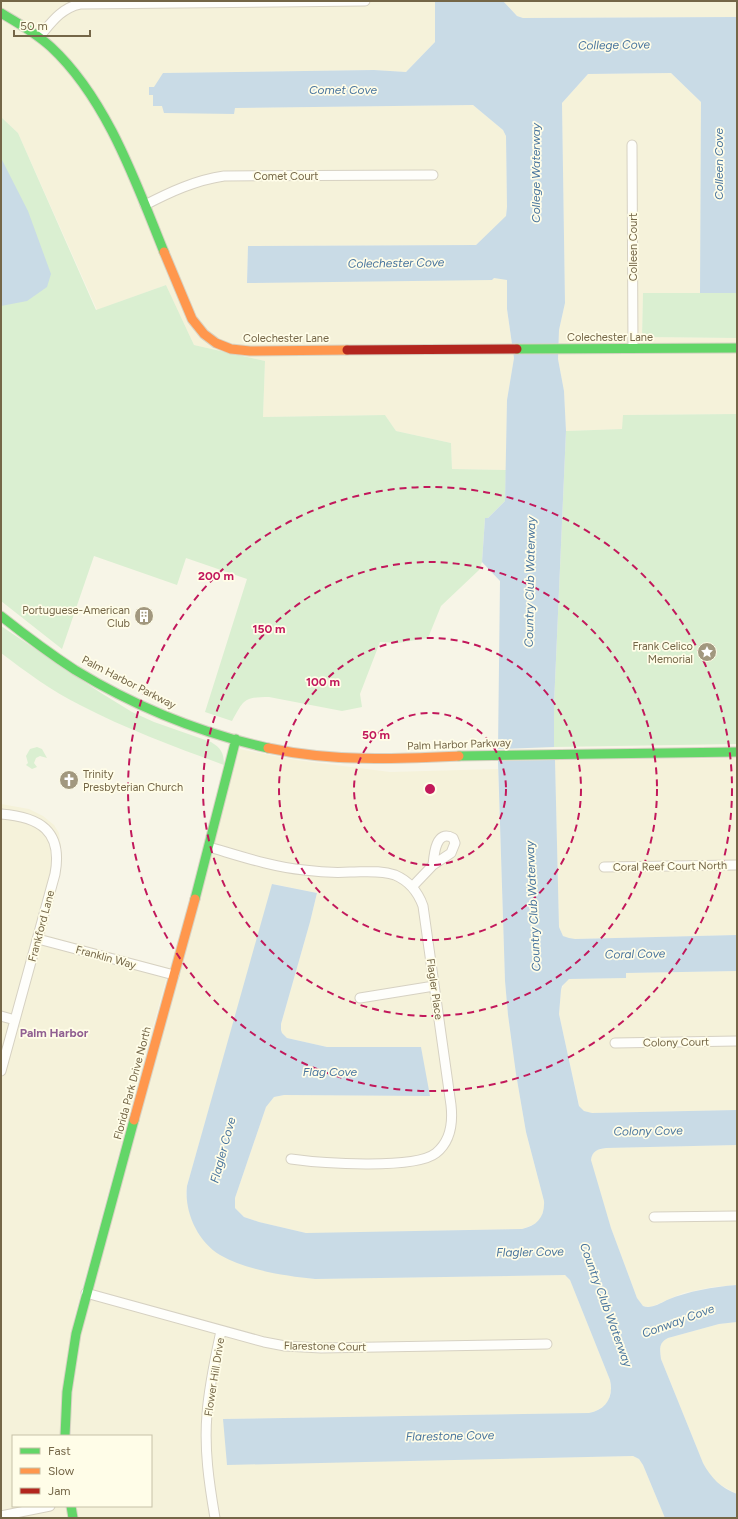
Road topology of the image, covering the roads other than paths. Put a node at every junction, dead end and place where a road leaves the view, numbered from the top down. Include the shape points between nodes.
1 (365, 1) edge
2 (1, 12) edge
3 (38, 37) junction
4 (632, 145) dead end
5 (433, 175) dead end
6 (145, 205) junction
7 (633, 348) junction
8 (737, 348) edge
9 (1, 616) edge
10 (236, 740) junction
11 (737, 752) edge
12 (1, 814) edge
13 (209, 847) junction
14 (433, 865) dead end
15 (737, 865) edge
16 (604, 867) dead end
17 (412, 887) junction
18 (38, 939) junction
19 (174, 975) junction
20 (434, 986) junction
21 (360, 998) dead end
22 (1, 1016) edge
23 (15, 1020) junction
24 (737, 1041) edge
25 (615, 1043) dead end
26 (1, 1071) edge
27 (291, 1159) dead end
28 (737, 1216) edge
29 (654, 1217) dead end
30 (86, 1293) junction
31 (221, 1331) junction
32 (546, 1344) dead end
33 (65, 1435) edge
34 (45, 1507) edge
35 (71, 1507) edge
36 (1, 1516) edge
37 (73, 1518) edge
38 (215, 1518) edge

1 - 3 street via 80,4 63,11
2 - 3 street, Colechester Lane
3 - 6 street, Colechester Lane via 60,55 91,93 111,128
4 - 7 street, Colleen Court
5 - 6 street, Comet Court via 224,176 197,182
6 - 7 street, Colechester Lane via 192,319 204,334 223,347 250,351
7 - 8 street, Colechester Lane
9 - 10 street, Palm Harbor Parkway via 55,656 106,686 163,714
10 - 11 street, Palm Harbor Parkway via 335,758
10 - 13 street, Florida Park Drive North
12 - 18 street, Frankford Lane via 33,821 48,831 55,843 55,874
13 - 17 street, Flagler Place via 302,870 384,872 401,878
13 - 19 street, Florida Park Drive North
14 - 17 street
15 - 16 street, Coral Reef Court North
17 - 20 street, Flagler Place via 419,895 423,906
18 - 19 street, Franklin Way
18 - 23 street, Frankford Lane
19 - 30 street, Florida Park Drive North
20 - 21 street
20 - 27 street, Flagler Place via 452,1113 449,1135 441,1148 430,1157 409,1162 321,1163
22 - 23 street
23 - 26 street, Frankford Lane
24 - 25 street, Colony Court
28 - 29 street
30 - 31 street, Flarestone Court
30 - 33 street, Florida Park Drive North via 70,1363
31 - 32 street, Flarestone Court via 275,1345 295,1347
31 - 38 street, Flower Hill Drive via 209,1389 206,1422 208,1477
34 - 36 street
35 - 37 street

